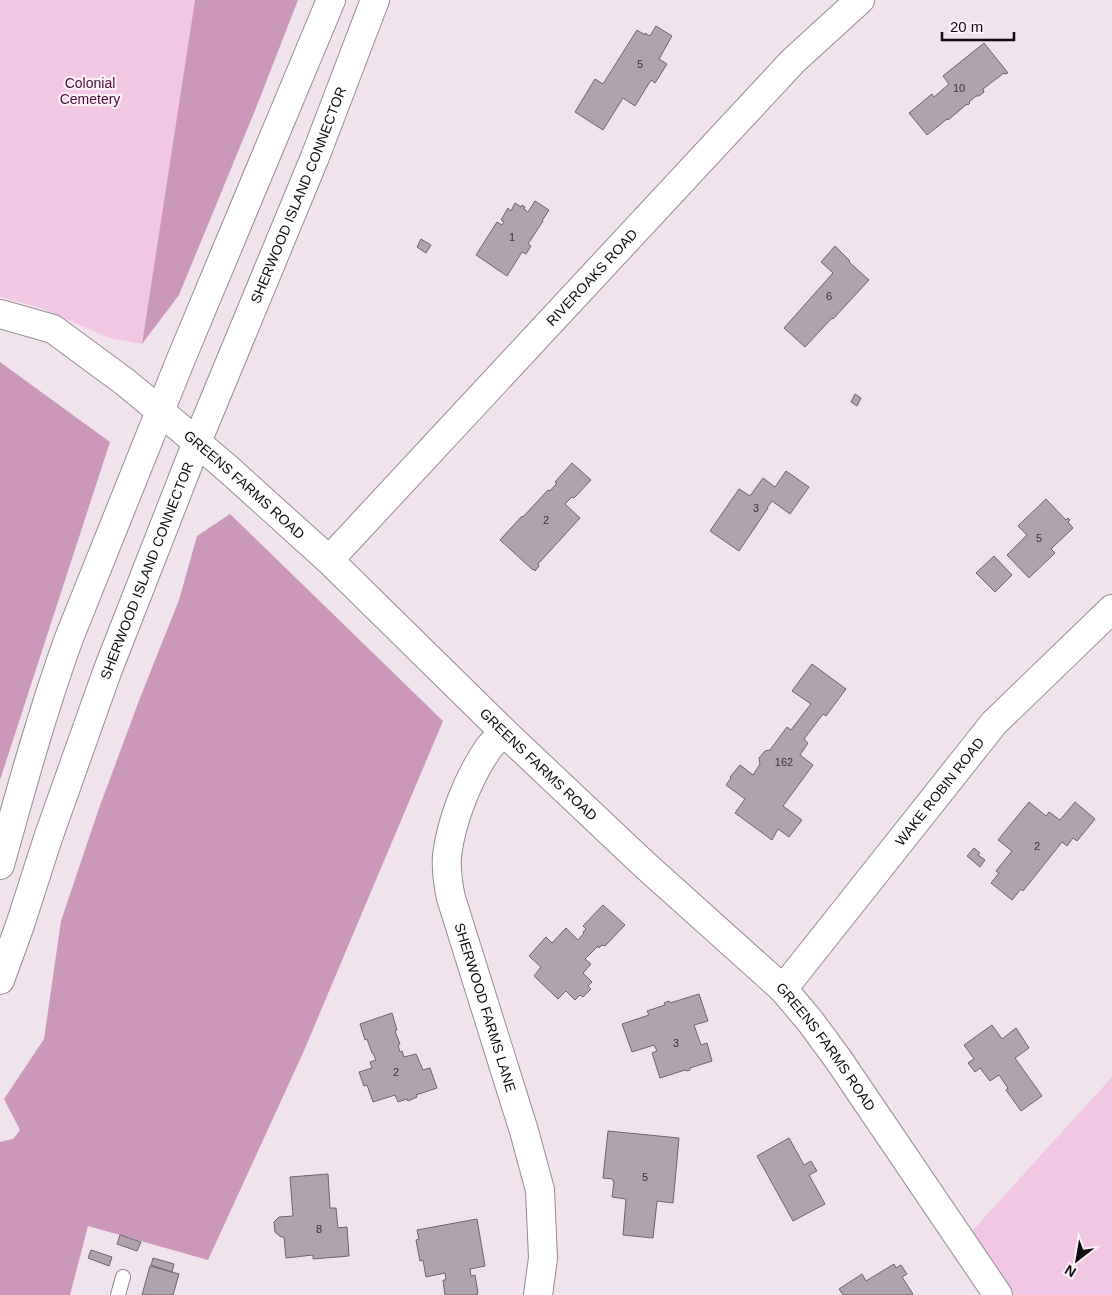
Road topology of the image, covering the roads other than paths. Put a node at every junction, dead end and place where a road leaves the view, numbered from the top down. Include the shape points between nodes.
1 (331, 0) edge
2 (375, 0) edge
3 (860, 0) edge
4 (0, 314) edge
5 (160, 411) junction
6 (197, 442) junction
7 (330, 560) junction
8 (1112, 609) edge
9 (504, 732) junction
10 (0, 865) edge
11 (0, 980) edge
12 (783, 989) junction
13 (123, 1277) dead end
14 (118, 1295) edge
15 (538, 1295) edge
16 (998, 1295) edge

1 - 5 main road
2 - 6 main road, SHERWOOD ISLAND CONNECTOR via 315,157
3 - 7 main road, RIVEROAKS ROAD via 793,61
4 - 5 main road, GREENS FARMS ROAD via 53,329
5 - 6 main road, GREENS FARMS ROAD
5 - 10 main road via 54,680
6 - 7 main road, GREENS FARMS ROAD
6 - 11 main road, SHERWOOD ISLAND CONNECTOR via 107,672
7 - 9 main road, GREENS FARMS ROAD
8 - 12 main road, WAKE ROBIN ROAD via 994,723
9 - 12 main road, GREENS FARMS ROAD
9 - 15 main road, SHERWOOD FARMS LANE via 478,767 456,816 447,857 447,878 450,898 540,1190 543,1258
12 - 16 main road, GREENS FARMS ROAD via 838,1059
13 - 14 lane

